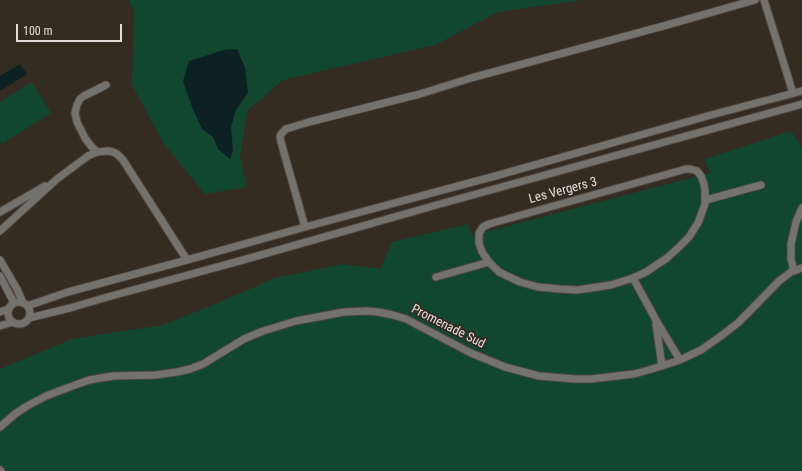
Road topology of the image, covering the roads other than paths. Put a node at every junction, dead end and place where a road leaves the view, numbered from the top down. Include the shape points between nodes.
1 (755, 0) edge
2 (764, 0) edge
3 (106, 84) dead end
4 (802, 91) edge
5 (794, 93) junction
6 (802, 104) edge
7 (97, 152) junction
8 (57, 179) junction
9 (761, 185) dead end
10 (706, 200) junction
11 (802, 208) edge
12 (0, 212) edge
13 (305, 227) junction
14 (0, 231) edge
15 (0, 260) edge
16 (187, 260) junction
17 (489, 262) junction
18 (802, 268) edge
19 (794, 271) junction
20 (0, 276) edge
21 (436, 277) dead end
22 (633, 278) junction
23 (14, 303) junction
24 (25, 304) junction
25 (9, 309) junction
26 (0, 312) edge
27 (29, 318) junction
28 (656, 320) junction
29 (13, 322) junction
30 (0, 326) edge
31 (680, 360) junction
32 (662, 366) junction
33 (0, 427) edge

1 - 13 street via 286,129 280,137
2 - 5 street
3 - 7 street via 80,99 75,113 85,138
4 - 5 street
5 - 13 street
6 - 27 street
7 - 8 street
7 - 16 street via 110,151 120,157
8 - 12 street
8 - 14 street
9 - 10 street
10 - 17 street, Les Vergers 3 via 701,176 694,169 686,169 489,224 480,230 478,237 482,252
10 - 22 street, Les Vergers 3 via 698,223 679,247 657,265
11 - 19 street via 791,244
13 - 16 street
15 - 24 street
16 - 24 street
17 - 21 street
17 - 22 street, Les Vergers 3 via 512,279 548,288 577,290
18 - 19 street, Promenade Sud
19 - 31 street, Promenade Sud via 779,281 739,322 701,350
20 - 23 street
22 - 28 street
23 - 24 street
23 - 25 street
24 - 27 street via 30,313
25 - 26 street
25 - 29 street via 8,316
27 - 29 street via 21,324
28 - 31 street
28 - 32 street
29 - 30 street
31 - 32 street, Promenade Sud
32 - 33 street, Promenade Sud via 634,374 591,379 540,376 501,366 471,354 406,319 378,312 344,312 296,321 263,331 190,369 155,375 113,376 89,380 27,406

